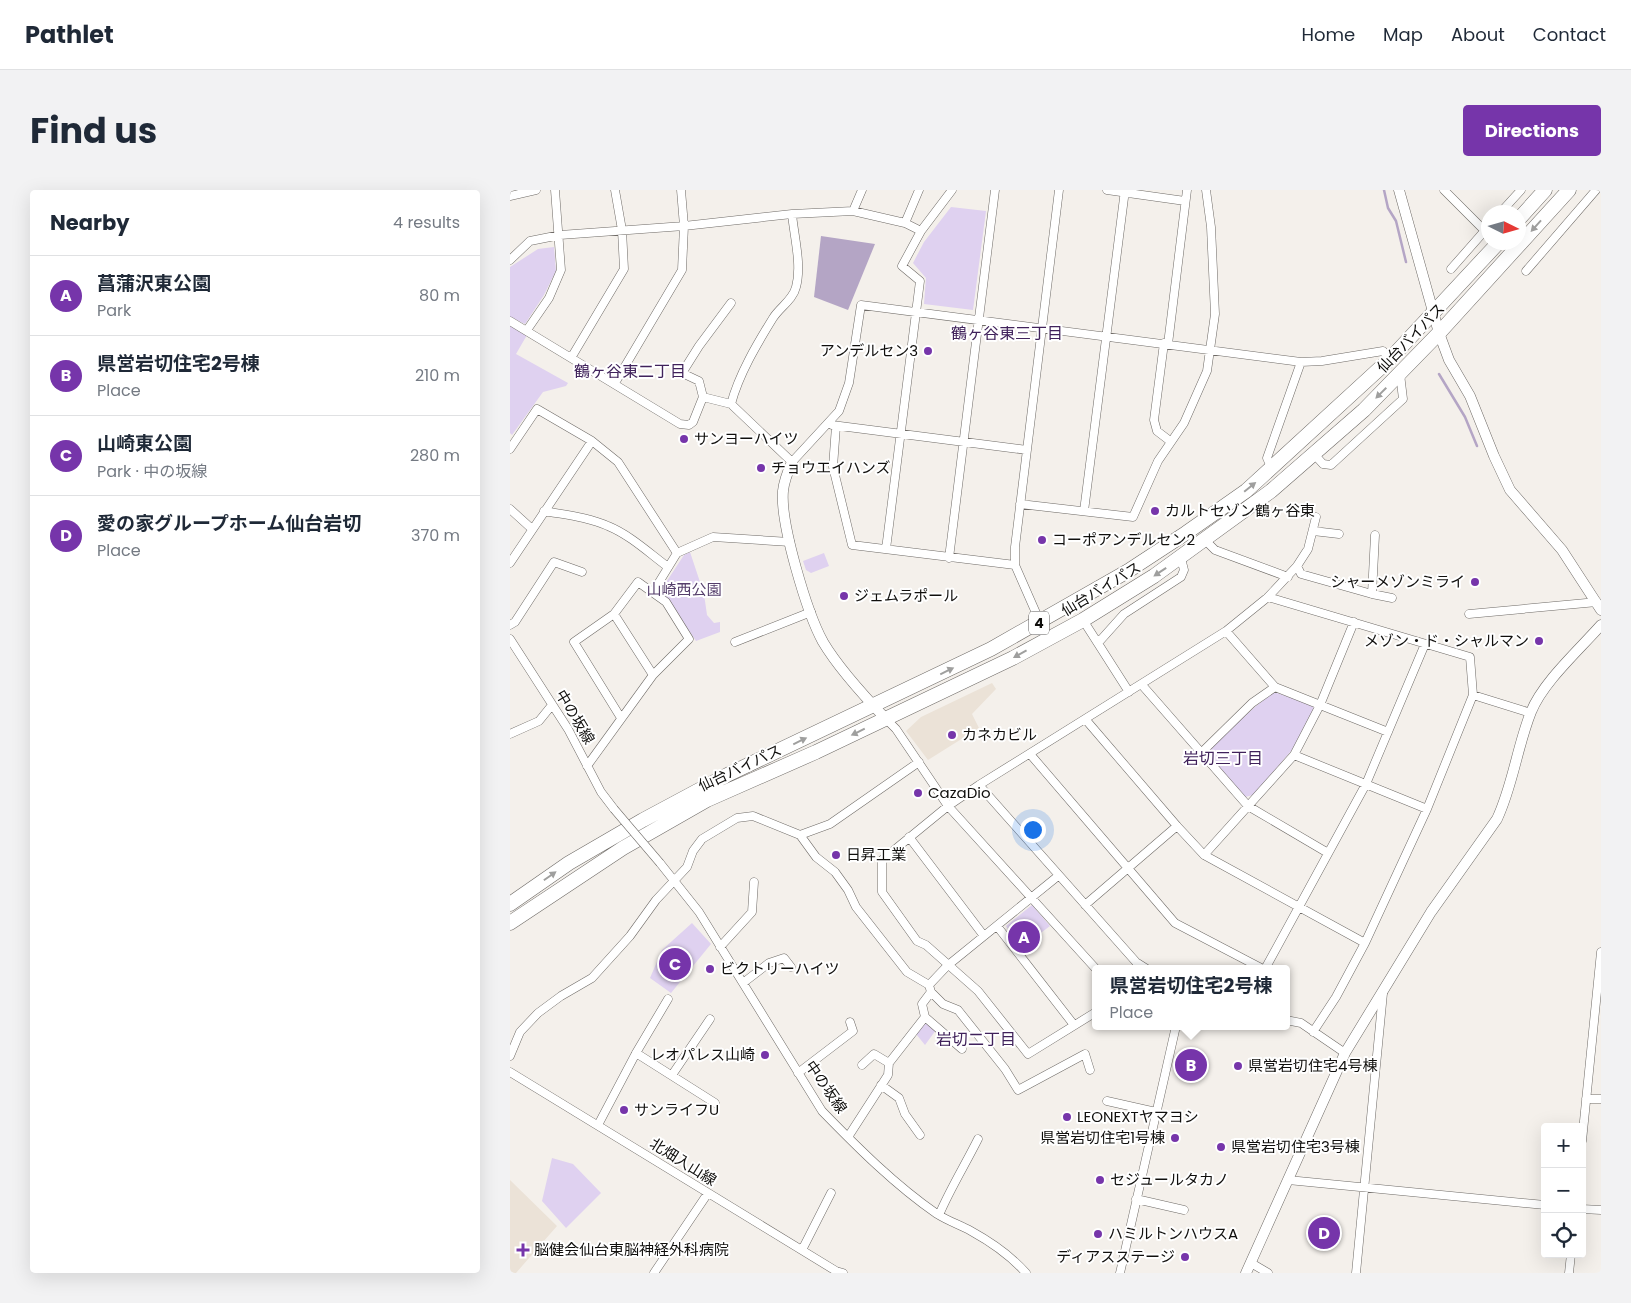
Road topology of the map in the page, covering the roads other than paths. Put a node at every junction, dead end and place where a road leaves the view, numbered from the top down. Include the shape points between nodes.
1 (536, 190) edge
2 (555, 190) edge
3 (615, 190) edge
4 (681, 190) edge
5 (862, 190) edge
6 (919, 190) edge
7 (952, 190) edge
8 (995, 190) edge
9 (1060, 190) edge
10 (1107, 190) edge
11 (1187, 190) edge
12 (1206, 190) edge
13 (1399, 190) edge
14 (1444, 190) edge
15 (1521, 190) edge
16 (1545, 190) edge
17 (1569, 190) edge
18 (1596, 190) edge
19 (1125, 192) edge
20 (510, 196) edge
21 (1185, 201) junction
22 (1507, 205) edge
23 (853, 211) junction
24 (1526, 211) edge
25 (792, 214) junction
26 (905, 222) junction
27 (1481, 224) edge
28 (684, 226) junction
29 (622, 230) junction
30 (921, 231) junction
31 (560, 235) junction
32 (1481, 236) edge
33 (1491, 250) edge
34 (510, 260) edge
35 (1451, 269) dead end
36 (1526, 271) dead end
37 (731, 303) dead end
38 (916, 312) junction
39 (1434, 314) junction
40 (978, 320) junction
41 (510, 321) edge
42 (1042, 327) junction
43 (527, 330) junction
44 (1439, 333) junction
45 (1106, 335) junction
46 (1166, 343) junction
47 (1210, 350) junction
48 (571, 358) junction
49 (1390, 359) junction
50 (1301, 362) junction
51 (1400, 374) junction
52 (615, 383) junction
53 (703, 397) junction
54 (731, 404) junction
55 (828, 424) junction
56 (836, 426) junction
57 (900, 433) junction
58 (592, 441) junction
59 (962, 441) junction
60 (1170, 441) junction
61 (510, 448) edge
62 (1027, 450) junction
63 (1314, 454) junction
64 (792, 462) junction
65 (1272, 469) junction
66 (1020, 504) junction
67 (510, 510) edge
68 (544, 511) junction
69 (1084, 511) junction
70 (1316, 518) dead end
71 (532, 529) junction
72 (1313, 532) junction
73 (1339, 534) dead end
74 (1205, 540) junction
75 (1373, 540) dead end
76 (790, 542) junction
77 (886, 549) junction
78 (677, 553) junction
79 (948, 558) junction
80 (1180, 558) junction
81 (510, 563) edge
82 (1015, 565) junction
83 (1297, 566) junction
84 (668, 567) junction
85 (582, 571) dead end
86 (1288, 577) junction
87 (653, 592) junction
88 (1372, 594) junction
89 (1268, 596) junction
90 (1392, 598) dead end
91 (1599, 606) edge
92 (811, 612) junction
93 (614, 614) junction
94 (1469, 614) dead end
95 (1083, 620) junction
96 (1040, 622) junction
97 (1354, 622) junction
98 (1601, 625) edge
99 (510, 626) edge
100 (1226, 632) junction
101 (510, 639) edge
102 (735, 642) dead end
103 (1098, 643) junction
104 (1425, 644) junction
105 (653, 675) junction
106 (1142, 685) junction
107 (1275, 687) junction
108 (1129, 692) junction
109 (1473, 695) junction
110 (552, 705) junction
111 (873, 705) junction
112 (1320, 705) junction
113 (1531, 713) junction
114 (621, 718) junction
115 (886, 719) junction
116 (1086, 720) junction
117 (1388, 732) junction
118 (510, 734) edge
119 (1030, 754) junction
120 (1201, 754) junction
121 (1294, 755) junction
122 (919, 762) junction
123 (588, 766) junction
124 (1366, 784) junction
125 (979, 785) junction
126 (948, 806) junction
127 (1248, 806) junction
128 (1427, 809) junction
129 (1177, 826) junction
130 (800, 835) junction
131 (909, 837) junction
132 (1328, 853) junction
133 (1204, 855) junction
134 (1129, 868) junction
135 (1058, 876) junction
136 (676, 882) junction
137 (754, 882) dead end
138 (1032, 897) junction
139 (510, 904) edge
140 (1086, 905) junction
141 (1298, 908) junction
142 (510, 923) edge
143 (997, 926) junction
144 (984, 936) junction
145 (1365, 942) junction
146 (720, 946) junction
147 (1601, 952) edge
148 (1092, 965) edge
149 (1141, 965) edge
150 (1256, 965) edge
151 (1266, 965) edge
152 (947, 966) junction
153 (792, 968) dead end
154 (743, 983) junction
155 (1383, 988) junction
156 (930, 989) junction
157 (668, 999) dead end
158 (1092, 1014) edge
159 (925, 1017) junction
160 (710, 1018) dead end
161 (1290, 1021) edge
162 (850, 1022) dead end
163 (1074, 1025) junction
164 (1175, 1030) edge
165 (1313, 1032) junction
166 (962, 1049) dead end
167 (636, 1053) junction
168 (1344, 1053) junction
169 (510, 1056) edge
170 (889, 1063) junction
171 (862, 1065) dead end
172 (1090, 1070) dead end
173 (510, 1072) edge
174 (798, 1072) junction
175 (672, 1075) junction
176 (881, 1085) junction
177 (1586, 1098) junction
178 (1601, 1099) edge
179 (1107, 1101) dead end
180 (715, 1104) dead end
181 (1156, 1112) junction
182 (1584, 1123) edge
183 (598, 1125) junction
184 (920, 1135) dead end
185 (848, 1138) junction
186 (978, 1139) dead end
187 (1288, 1180) junction
188 (1364, 1188) junction
189 (708, 1193) junction
190 (831, 1193) dead end
191 (1136, 1199) junction
192 (1541, 1205) edge
193 (1586, 1208) edge
194 (1184, 1210) dead end
195 (1601, 1210) edge
196 (939, 1215) junction
197 (802, 1250) junction
198 (1571, 1258) edge
199 (1251, 1263) junction
200 (654, 1273) edge
201 (843, 1273) edge
202 (1026, 1273) edge
203 (1120, 1273) edge
204 (1246, 1273) edge
205 (1268, 1273) edge
206 (1356, 1273) edge
207 (1569, 1273) edge

1 - 20 street
2 - 31 street
3 - 29 street
4 - 28 street
5 - 23 street
6 - 26 street
7 - 30 street
8 - 40 street
9 - 42 street
10 - 19 street
11 - 21 street
12 - 47 street via 1215,304
13 - 39 street
14 - 27 street
15 - 22 street
16 - 24 highway
17 -> 44 highway, 仙台バイパス / 4
18 - 36 street
19 - 21 street
19 - 45 street
21 - 46 street
23 - 25 street
23 - 26 street
25 - 28 street
25 - 54 street via 796,287 774,316 737,384
26 - 30 street
28 - 29 street
28 - 52 street via 682,270
29 - 31 street
29 - 48 street via 624,269
30 - 38 street via 902,266 920,281
31 - 34 street via 530,241
31 - 43 street via 561,270 549,298
32 - 35 street
33 - 39 highway, 仙台バイパス / 4
37 - 53 street via 682,373 700,381
38 - 40 street
38 - 55 street via 861,305 848,382 839,411
38 - 57 street
39 - 44 street
39 - 49 highway, 仙台バイパス / 4
40 - 42 street
40 - 59 street
41 - 43 street
42 - 45 street
42 - 62 street
43 - 48 street
44 - 51 highway, 仙台バイパス / 4
44 - 91 street via 1510,490 1562,550
45 - 46 street
45 - 69 street
46 - 47 street
46 - 60 street via 1154,420 1158,431
47 - 50 street
47 - 60 street via 1201,389 1184,423
48 - 52 street
49 - 50 street via 1383,351
49 - 65 highway, 仙台バイパス / 4
50 - 65 street via 1267,458
51 -> 63 highway, 仙台バイパス / 4
51 - 63 street via 1403,399 1353,446 1331,465 1323,464
52 - 53 street via 680,424 693,422
53 - 54 street
54 - 64 street
55 - 56 street
55 - 64 street
56 - 57 street
56 - 77 street via 833,467 852,545
57 - 59 street
57 - 77 street
58 - 61 street via 537,409
58 - 68 street
58 - 78 street via 618,462
59 - 62 street
59 - 79 street
60 - 69 street via 1133,517
62 - 66 street
63 - 74 highway, 仙台バイパス / 4
64 - 76 street via 783,490
96 -> 65 highway, 仙台バイパス / 4 via 1177,539
66 - 69 street
66 - 82 street
67 - 71 street
68 - 71 street
68 - 84 street via 610,526
70 - 72 street
71 - 81 street
72 - 73 street
72 - 83 street via 1308,549
74 - 80 highway, 仙台バイパス / 4
74 - 86 street via 1215,550
75 - 88 street
76 - 78 street via 713,537
76 - 92 street
77 - 79 street
78 - 84 street
79 - 82 street
80 -> 95 highway, 仙台バイパス / 4
80 - 103 street via 1184,570 1181,577 1124,614
82 - 96 street
83 - 86 street
83 - 88 street via 1301,574
84 - 87 street
85 - 99 street via 554,562
86 - 89 street
87 - 93 street via 638,582
87 - 105 street via 666,602 689,639
88 - 90 street
89 - 97 street
89 - 100 street
91 - 94 street
92 - 102 street
92 - 111 street via 824,643
93 - 105 street
93 - 114 street via 574,642
95 - 103 street
95 -> 115 highway, 仙台バイパス / 4 via 1013,658
111 -> 96 highway, 仙台バイパス / 4
97 - 104 street
97 - 112 street
98 - 113 street via 1547,687
100 - 106 street
100 - 107 street
101 - 110 street, 中の坂線
103 - 108 street
104 - 109 street via 1470,657
104 - 117 street
105 - 114 street
106 - 108 street
106 - 120 street
107 - 112 street
107 - 120 street via 1252,704
108 - 116 street
109 - 113 street
109 - 128 street
110 - 118 street via 539,721
110 - 123 street, 中の坂線
111 - 115 street
139 -> 111 highway, 仙台バイパス / 4 via 568,863 643,820 727,775
112 - 117 street
112 - 121 street
113 - 155 street via 1505,802 1496,819
114 - 123 street
115 - 122 street
115 -> 142 highway, 仙台バイパス / 4 via 707,800 616,852
116 - 119 street
116 - 129 street
117 - 124 street
119 - 125 street
119 - 134 street
120 - 127 street
121 - 124 street
121 - 127 street
122 - 126 street
122 - 130 street via 830,824
123 - 136 street, 中の坂線, bridge via 601,792
124 - 128 street
124 - 132 street
125 - 126 street
125 - 135 street
126 - 131 street
126 - 138 street
127 - 132 street
127 - 133 street
128 - 145 street
129 - 133 street
129 - 134 street
130 - 136 street via 753,816 737,818 702,839
130 - 156 street via 816,857 835,872 856,907 907,972
131 - 144 street
131 - 152 street via 882,860 882,892 917,941
132 - 141 street
133 - 141 street
134 - 140 street
134 - 150 street via 1175,924
135 - 138 street
135 - 140 street
136 - 146 street, 中の坂線
136 - 169 street via 656,900 630,936 592,978 538,1013 520,1032
137 - 146 street via 752,912
138 - 143 street
138 - 148 street
140 - 149 street
141 - 145 street
141 - 151 street
143 - 144 street
143 - 163 street
144 - 152 street
145 - 165 street
146 - 154 street, 中の坂線
147 - 177 street
152 - 156 street
152 - 163 street via 978,991 1028,1054
153 - 154 street via 784,958 769,964
154 - 174 street, 中の坂線
155 - 168 street
155 - 188 street
156 - 159 street via 922,1004
156 - 172 street via 943,1004 958,1010 1018,1090 1084,1054
157 - 167 street
158 - 163 street
159 - 166 street
159 - 170 street
160 - 175 street
161 - 165 street
162 - 174 street via 853,1031
164 - 181 street
165 - 168 street
167 - 175 street
167 - 183 street
168 - 187 street
170 - 171 street via 874,1054
170 - 176 street via 888,1075
173 - 183 street, 北畑入山線
174 - 185 street, 中の坂線 via 822,1111
175 - 180 street
176 - 184 street via 899,1098 905,1114
176 - 185 street
177 - 178 street
177 - 182 street
179 - 181 street
181 - 191 street
183 - 189 street, 北畑入山線
185 - 196 street, 中の坂線
186 - 196 street
187 - 188 street
187 - 199 street
188 - 192 street
188 - 206 street
189 - 197 street, 北畑入山線
189 - 200 street
190 - 197 street
191 - 194 street
191 - 203 street
193 - 195 street
196 - 202 street, 中の坂線 via 973,1232 1015,1260
197 - 201 street, 北畑入山線
198 - 207 street
199 - 204 street
199 - 205 street

